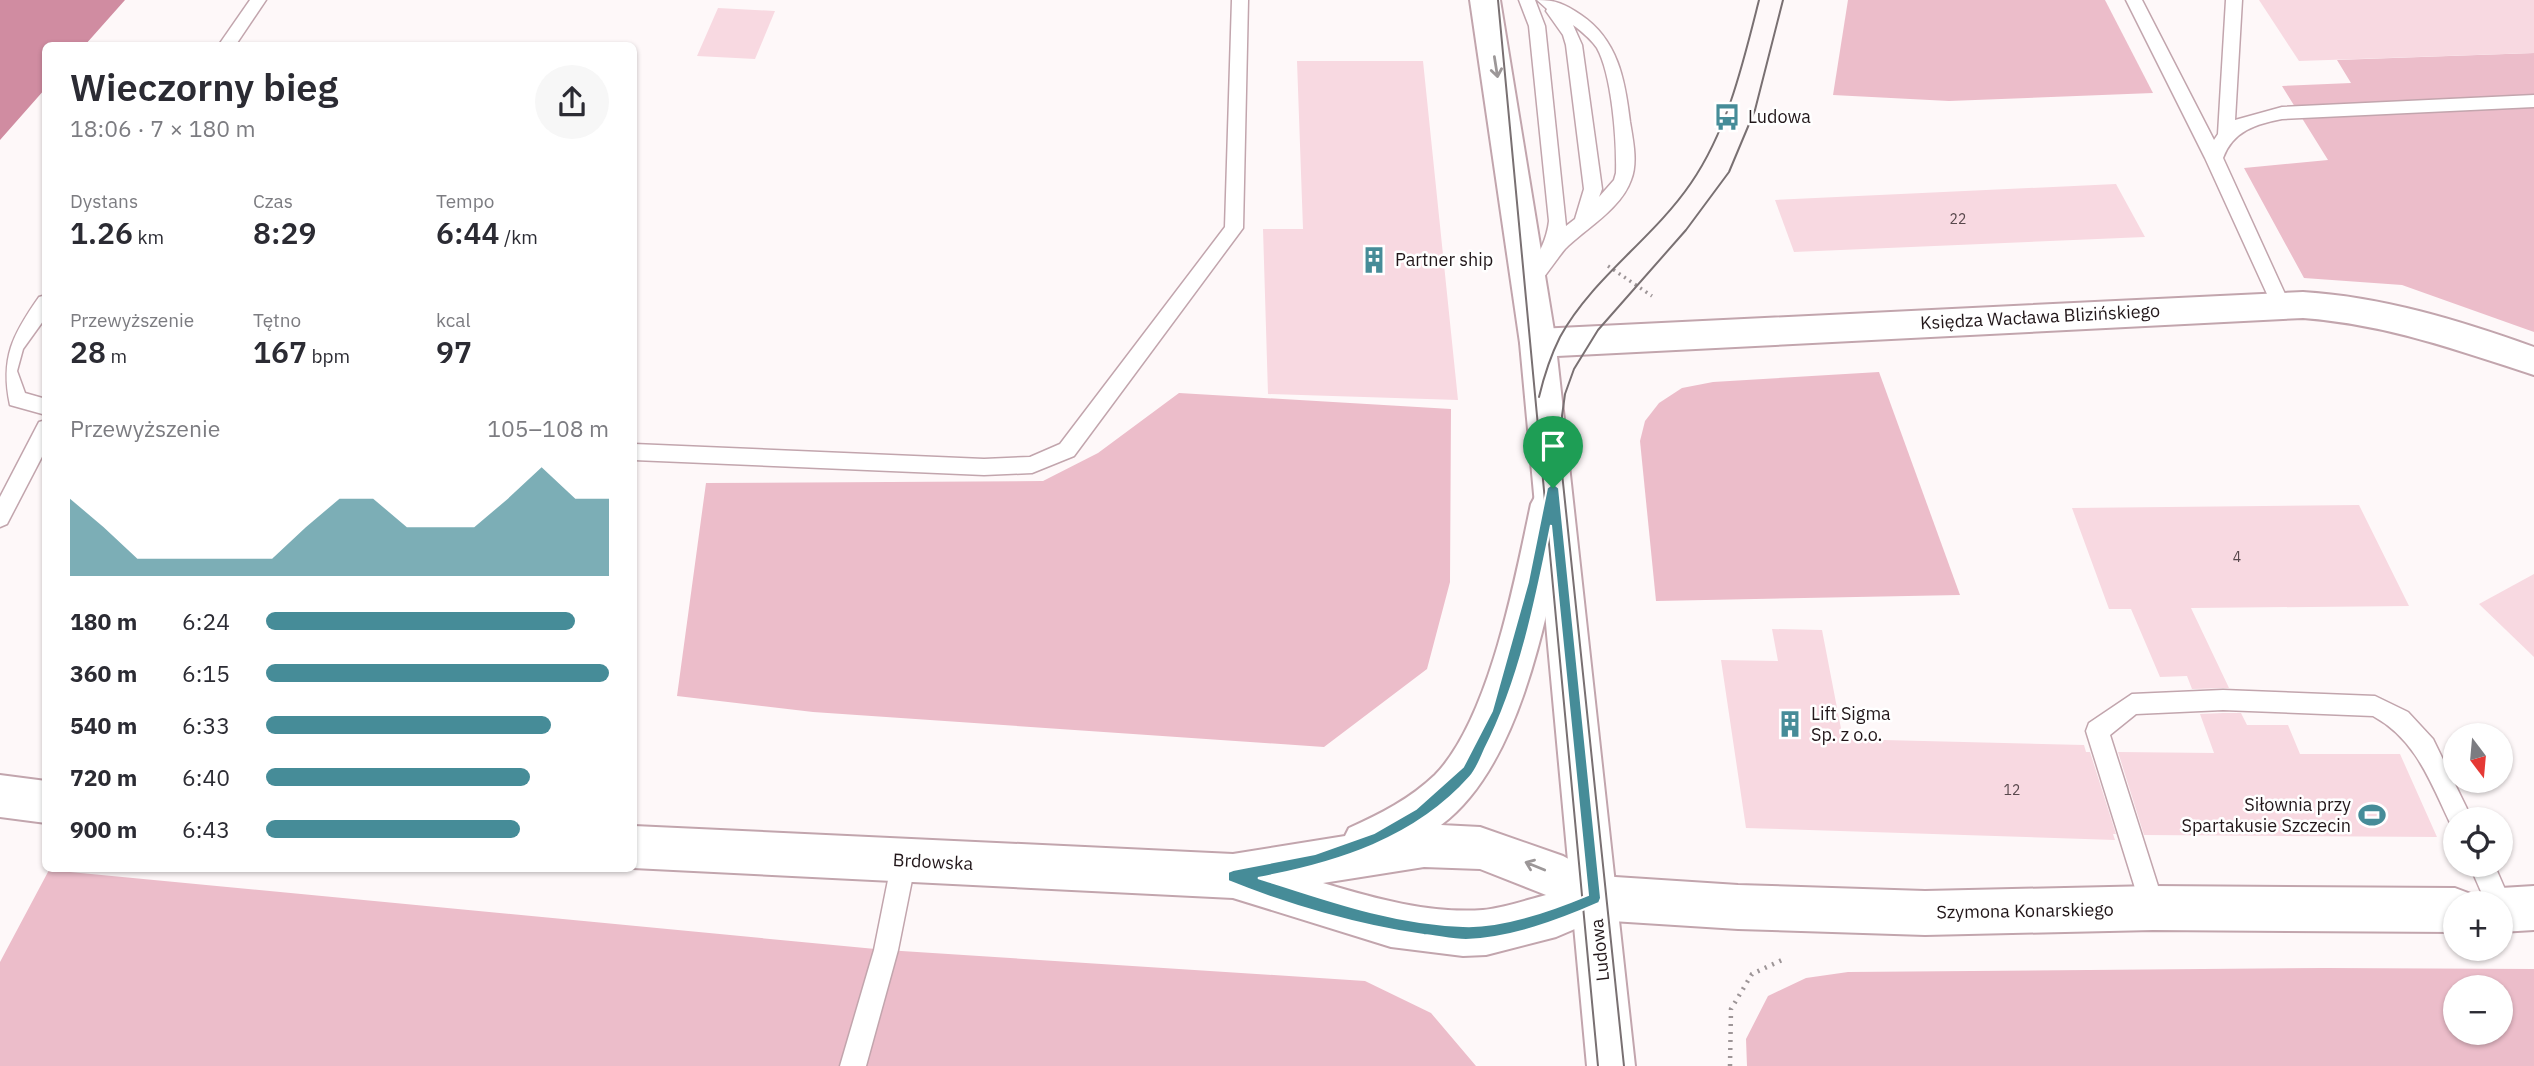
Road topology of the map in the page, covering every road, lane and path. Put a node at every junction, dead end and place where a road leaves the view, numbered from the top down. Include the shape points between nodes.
1 (258, 0) edge
2 (1240, 0) edge
3 (1485, 0) edge
4 (1527, 0) edge
5 (1544, 0) edge
6 (2134, 0) edge
7 (2234, 0) edge
8 (229, 42) edge
9 (2534, 101) edge
10 (2226, 134) junction
11 (2214, 158) junction
12 (1574, 230) junction
13 (1608, 266) dead end
14 (1538, 271) junction
15 (1656, 298) dead end
16 (2281, 305) junction
17 (42, 308) edge
18 (1538, 343) junction
19 (2534, 360) edge
20 (42, 406) edge
21 (42, 436) edge
22 (637, 452) edge
23 (1553, 488) junction
24 (0, 518) edge
25 (0, 796) edge
26 (42, 801) edge
27 (2454, 807) edge
28 (637, 847) edge
29 (904, 860) junction
30 (1315, 861) junction
31 (1233, 876) junction
32 (1595, 898) junction
33 (2153, 908) junction
34 (2443, 910) edge
35 (1793, 954) dead end
36 (853, 1066) edge
37 (1611, 1066) edge
38 (1730, 1066) edge

1 - 8 lane
2 - 22 lane via 1234,228 1068,450 1032,465 984,467
3 -> 14 street, Ludowa
4 - 14 lane via 1537,26 1558,221 1556,238
5 - 12 lane via 1560,17 1574,45 1593,192
5 - 12 lane via 1595,34 1610,56 1626,160 1621,183
6 - 11 lane
7 - 10 lane
9 - 10 lane via 2282,113 2240,124
10 - 11 lane
11 - 16 lane
12 - 14 lane
13 - 15 path
14 - 18 street, Ludowa
16 - 18 street, Księdza Wacława Blizińskiego
16 - 19 street, Księdza Wacława Blizińskiego via 2348,308 2393,316
17 - 20 lane via 14,347 7,371 17,399
18 - 23 street, Ludowa
21 - 24 lane
23 - 30 street, Brdowska via 1505,688 1478,755 1438,800 1404,825
23 - 32 street, Ludowa
25 - 26 street
27 - 33 lane via 2425,747 2400,719 2375,706 2223,700 2132,704 2097,731
28 - 29 street, Brdowska
29 - 31 street, Brdowska
29 - 36 lane via 886,950
30 - 31 street, Brdowska
32 -> 30 street, Brdowska via 1547,871 1480,848 1424,846
31 - 32 street, Brdowska via 1380,921 1463,933 1556,915
32 - 33 street, Szymona Konarskiego via 1926,913
32 - 37 street, Ludowa
33 - 34 street, Szymona Konarskiego
35 - 38 path via 1752,974 1731,1009

